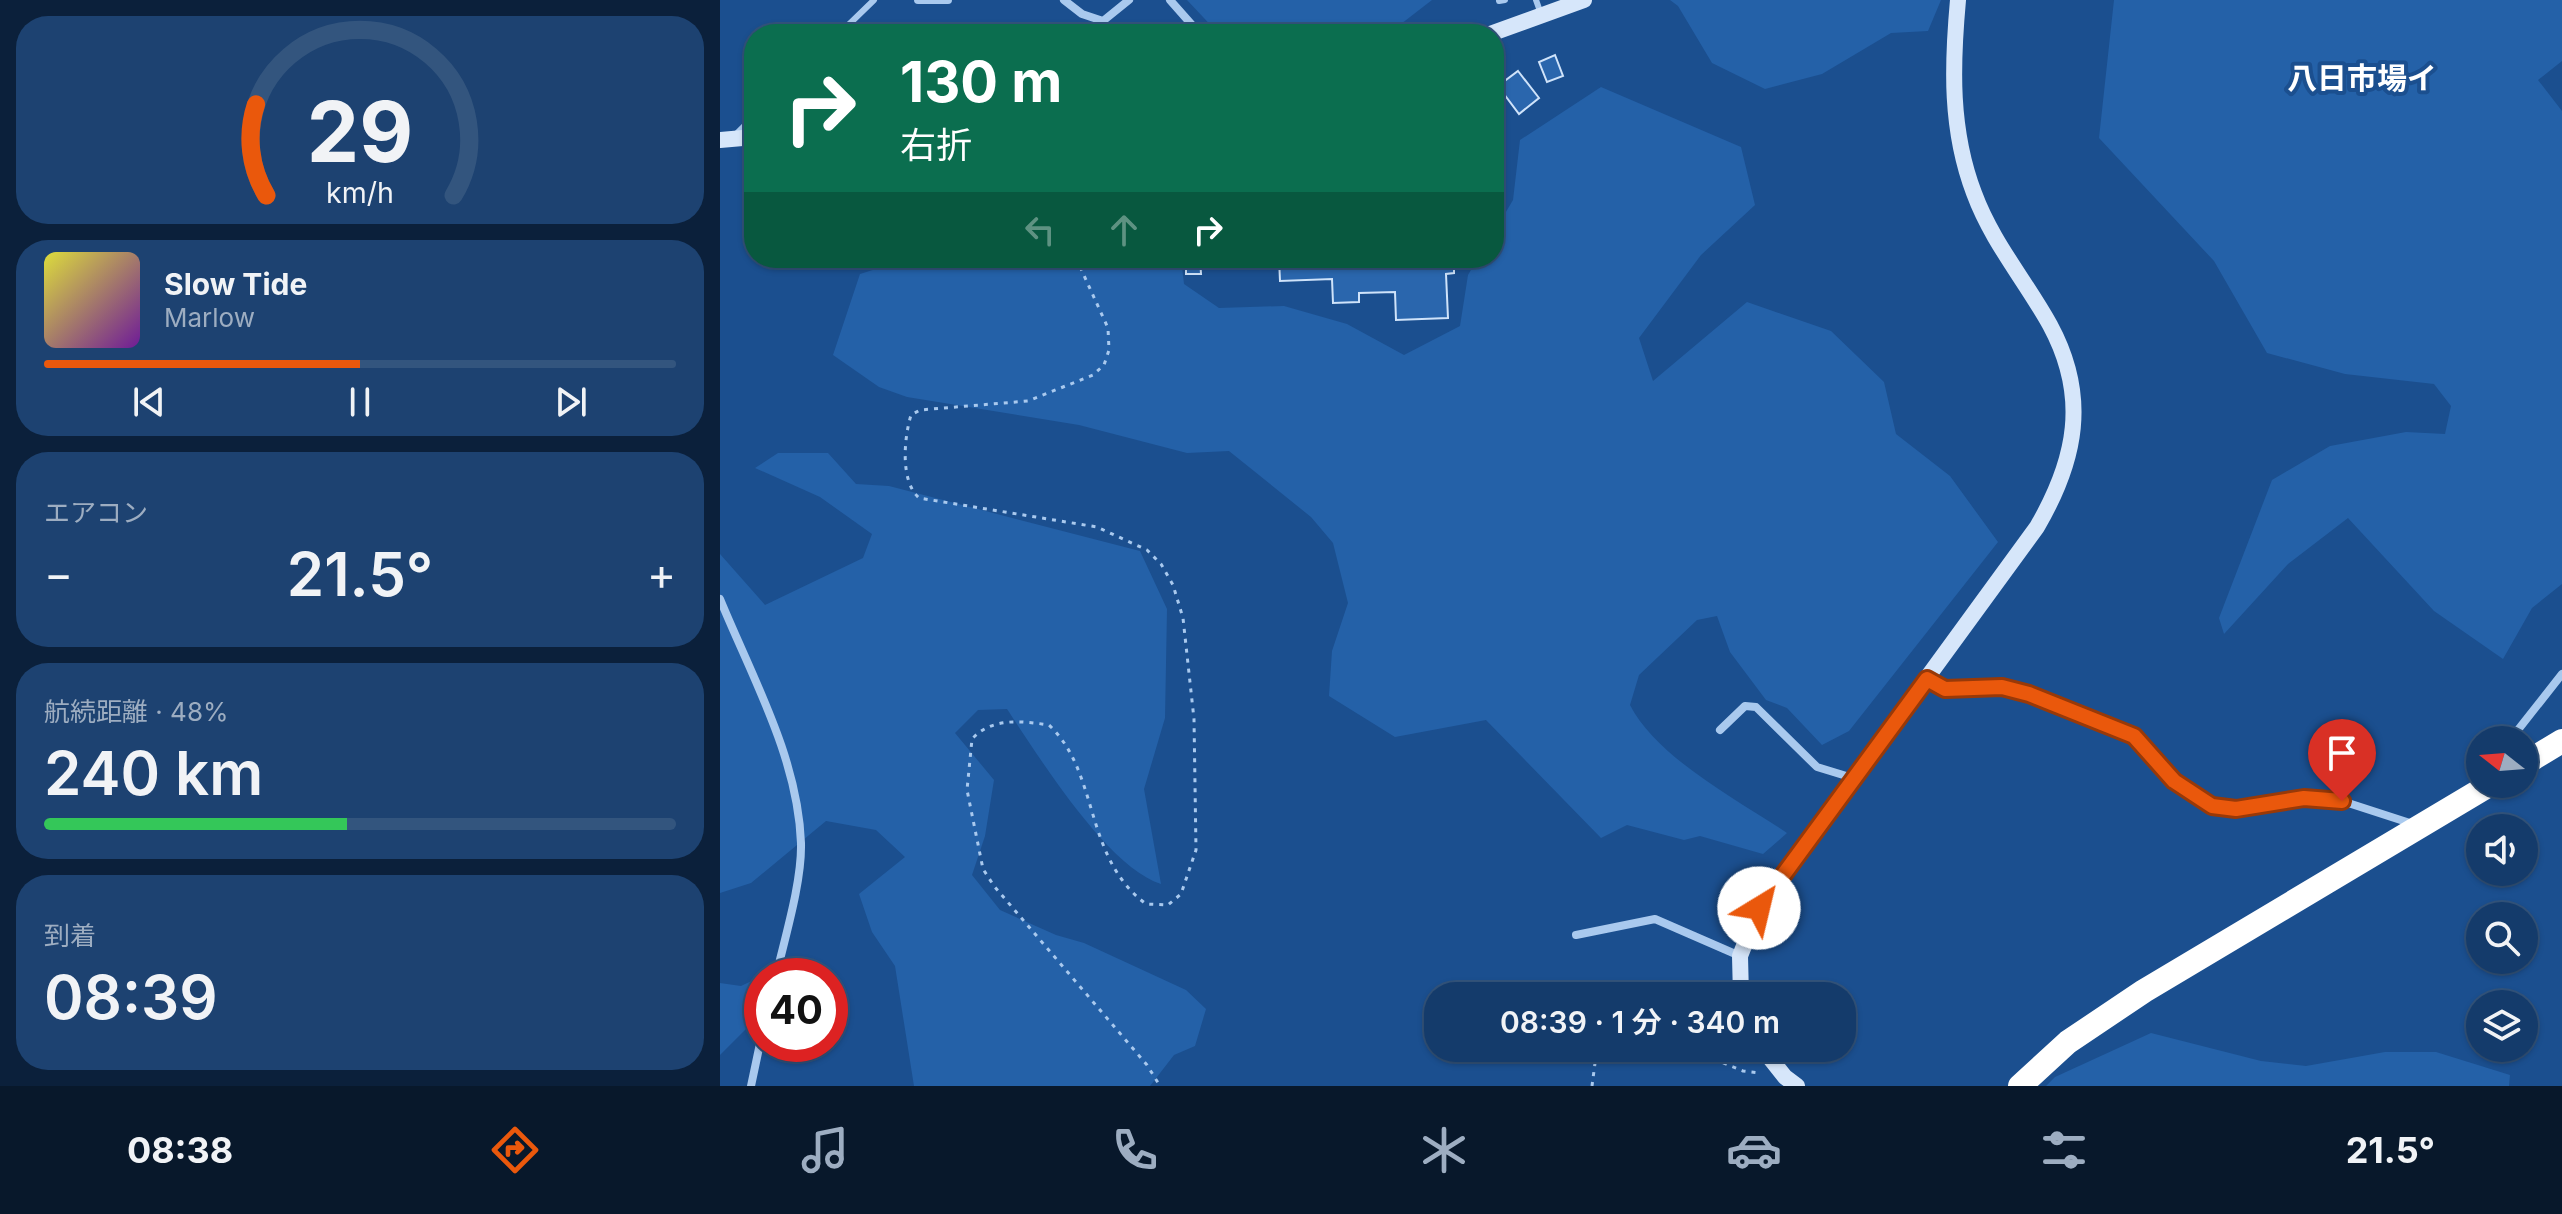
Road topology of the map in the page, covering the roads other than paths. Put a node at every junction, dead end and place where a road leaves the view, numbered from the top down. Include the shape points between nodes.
1 (874, 0) edge
2 (918, 0) edge
3 (948, 0) edge
4 (1064, 0) edge
5 (1129, 0) edge
6 (1170, 0) edge
7 (1536, 0) edge
8 (1584, 0) edge
9 (1958, 0) edge
10 (1543, 17) junction
11 (849, 24) edge
12 (1191, 24) edge
13 (1504, 30) edge
14 (744, 124) edge
15 (725, 140) edge
16 (720, 599) edge
17 (2562, 674) edge
18 (1927, 679) junction
19 (2521, 726) edge
20 (1720, 730) dead end
21 (2562, 741) edge
22 (2538, 756) edge
23 (1854, 779) junction
24 (2469, 798) edge
25 (2424, 826) junction
26 (1576, 935) dead end
27 (1740, 956) junction
28 (780, 958) edge
29 (1741, 982) edge
30 (756, 1062) edge
31 (1774, 1062) edge
32 (1791, 1081) edge
33 (751, 1086) edge
34 (2020, 1086) edge

1 - 11 lane
2 - 3 street
4 - 5 street via 1103,21
6 - 12 street
7 - 10 lane
8 - 10 street
9 - 18 street via 1953,92 1973,192 1992,237 2050,326 2075,410 2067,467 2055,495
10 - 13 street
14 - 15 lane
16 - 28 street via 790,767 801,846
17 - 19 street
18 - 23 street
18 - 25 street via 1945,689 2002,687 2029,694 2134,736 2174,781 2212,806 2236,809 2304,798 2342,801
20 - 23 street via 1745,706 1756,707 1817,767
21 - 22 highway
23 - 27 street via 1759,908
24 - 25 highway
25 - 34 highway via 2144,991 2068,1042
26 - 27 street via 1655,919
27 - 29 street
30 - 33 street
31 - 32 street

